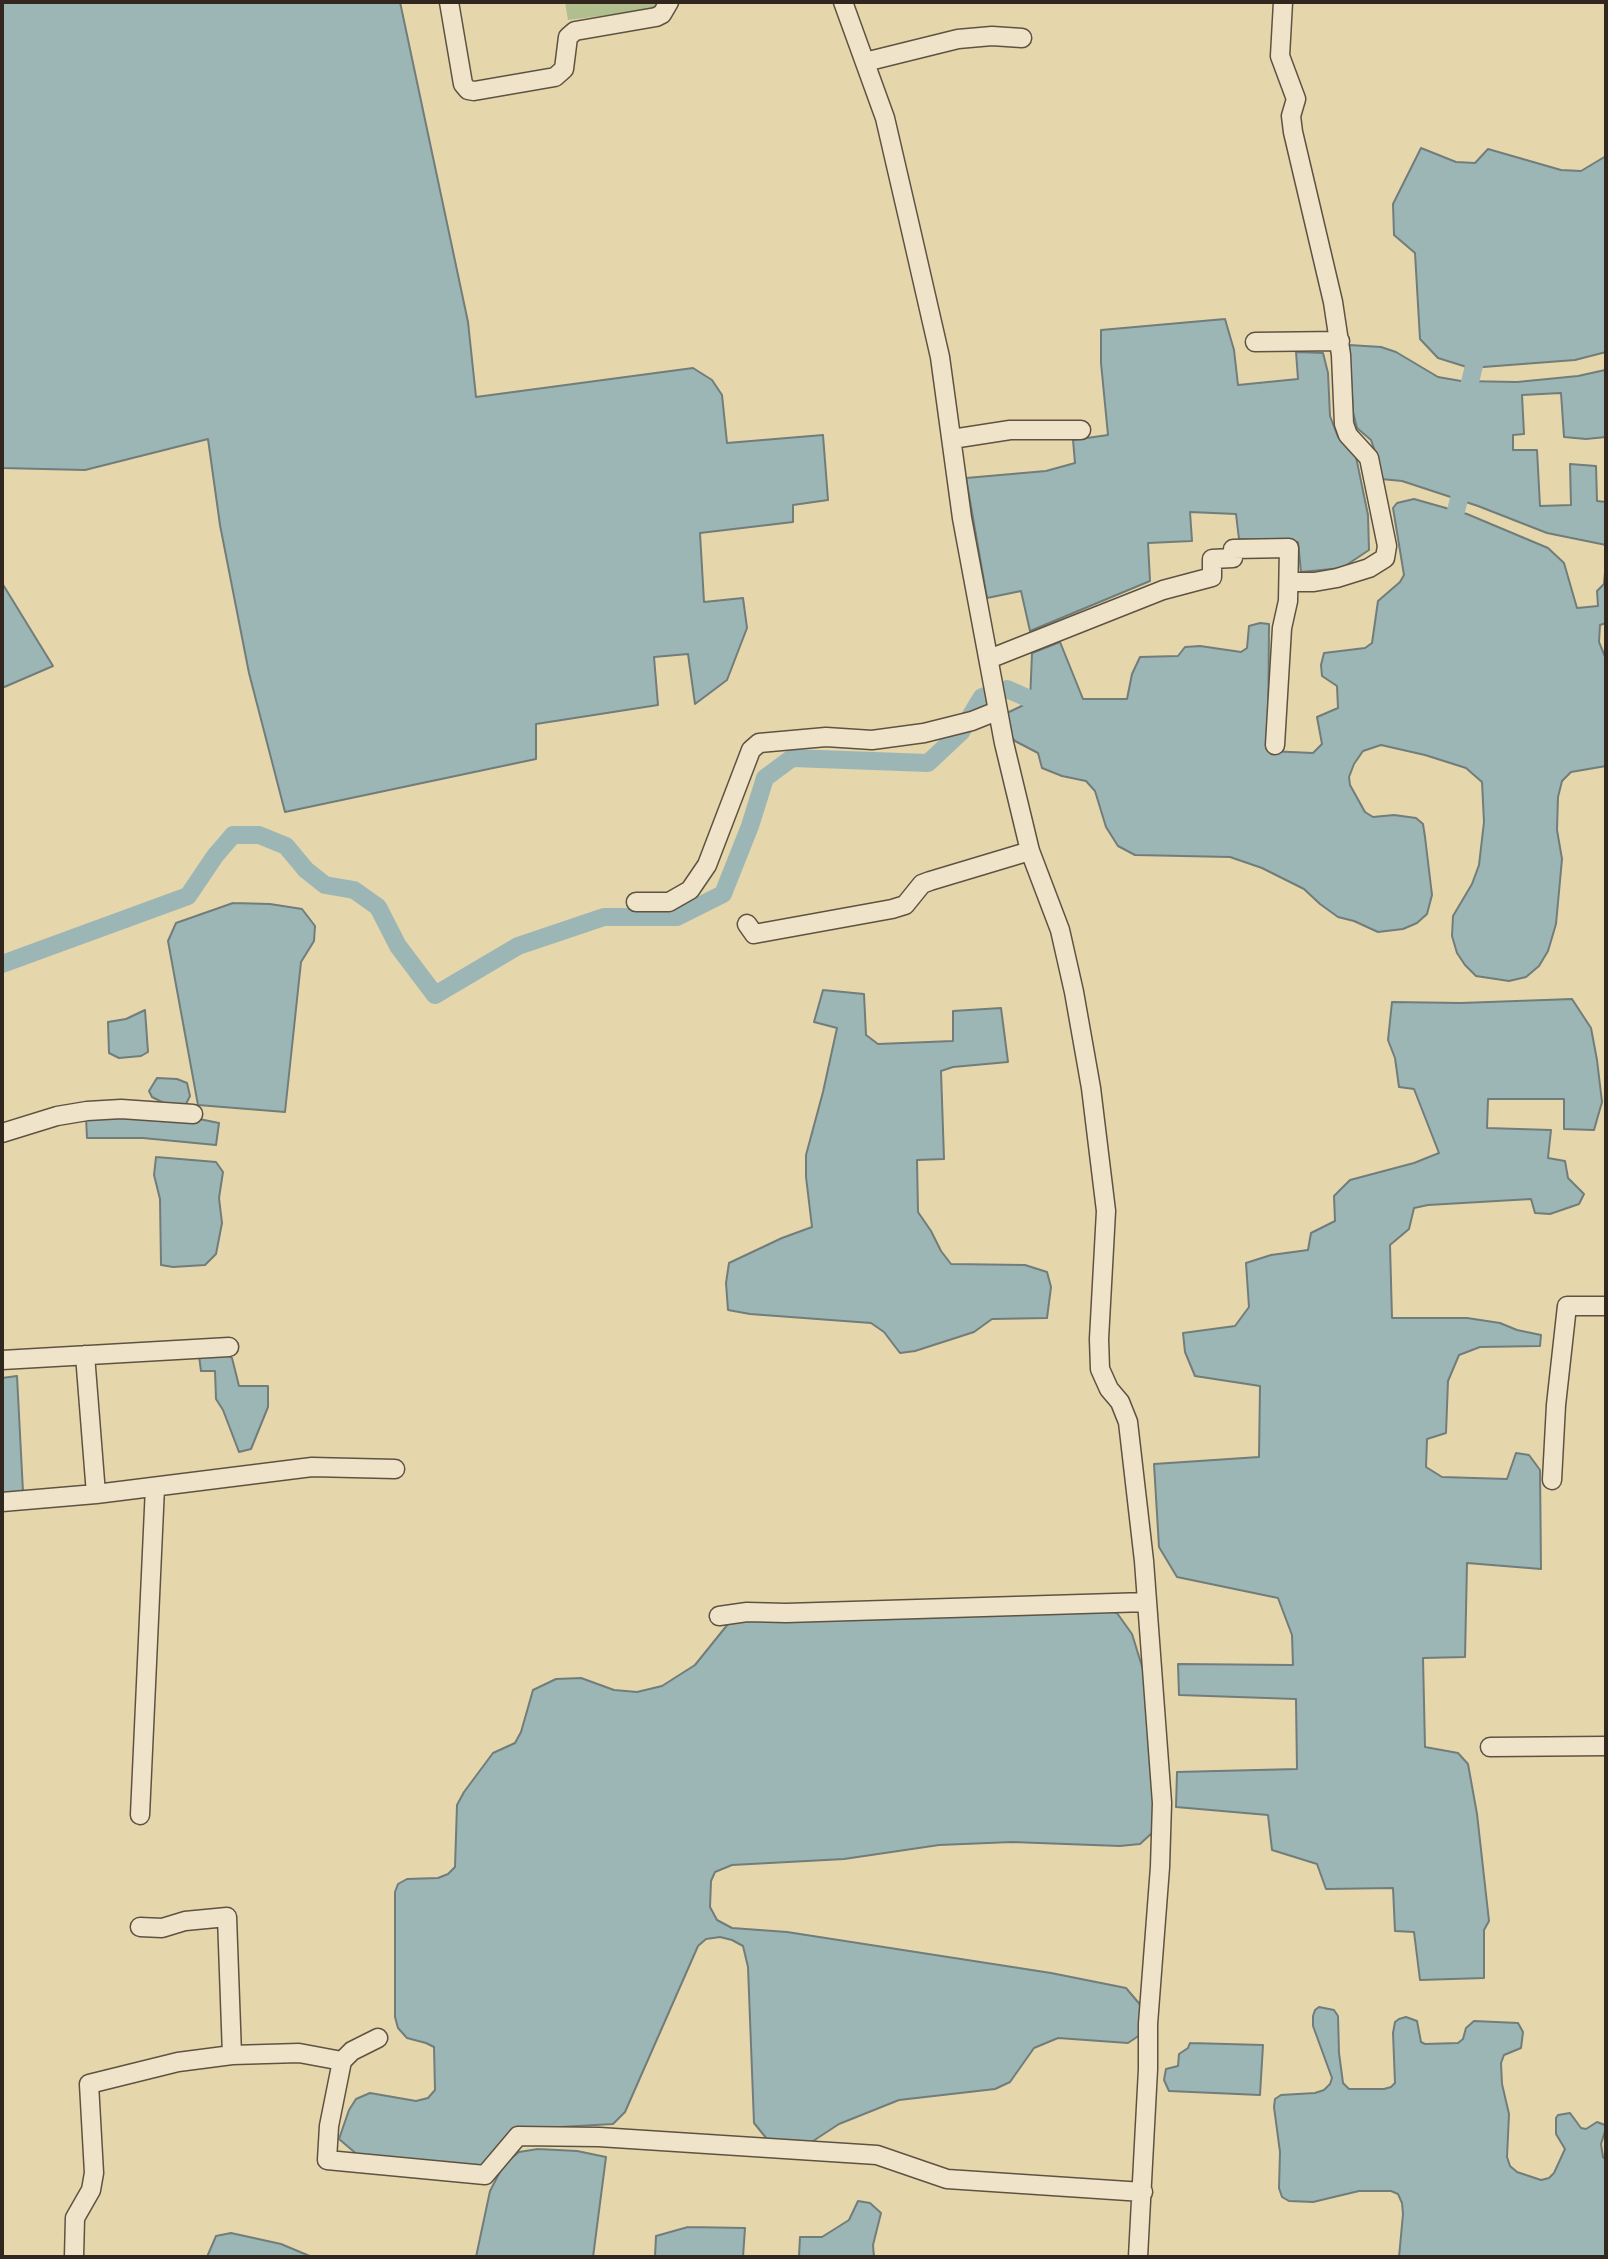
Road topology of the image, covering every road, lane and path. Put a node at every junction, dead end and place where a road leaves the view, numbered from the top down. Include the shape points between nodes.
1 (449, 2) edge
2 (669, 2) edge
3 (843, 2) edge
4 (1283, 2) edge
5 (1022, 38) dead end
6 (865, 62) junction
7 (1339, 341) junction
8 (1255, 342) dead end
9 (1081, 430) dead end
10 (952, 439) junction
11 (1289, 582) junction
12 (989, 659) junction
13 (997, 711) junction
14 (1275, 745) dead end
15 (1030, 851) junction
16 (636, 902) dead end
17 (747, 924) dead end
18 (194, 1114) dead end
19 (2, 1133) edge
20 (1606, 1306) edge
21 (229, 1347) dead end
22 (85, 1355) junction
23 (2, 1360) edge
24 (395, 1469) dead end
25 (1552, 1480) dead end
26 (155, 1487) junction
27 (96, 1494) junction
28 (2, 1502) edge
29 (1147, 1602) junction
30 (719, 1616) dead end
31 (1606, 1746) edge
32 (1490, 1747) dead end
33 (139, 1815) dead end
34 (140, 1927) dead end
35 (378, 2038) dead end
36 (232, 2055) junction
37 (342, 2061) junction
38 (1143, 2192) junction
39 (74, 2257) edge
40 (1138, 2257) edge

1 - 2 street via 463,84 474,91 555,76 564,69 568,37 575,32 656,17
3 - 6 street
4 - 7 street via 1280,56 1296,99 1293,132
5 - 6 street via 958,39
6 - 10 street via 885,118 910,226 940,357
7 - 8 street
7 - 11 street via 1344,424 1369,458 1384,522 1385,558 1337,578
9 - 10 street via 1010,430
10 - 12 street
11 - 12 street via 1289,548 1233,549 1233,558 1212,559 1212,577 1151,595
11 - 14 street
12 - 13 street
13 - 15 street
13 - 16 street via 924,733 872,740 826,737 759,743 751,750 707,865 690,890 668,902
15 - 17 street via 922,884 905,905 892,909 754,934
15 - 29 street via 1060,930 1091,1088 1106,1211 1100,1368 1128,1422
18 - 19 street via 87,1111
20 - 25 street via 1567,1306
21 - 22 street
22 - 23 street
22 - 27 street
24 - 26 street via 312,1467
26 - 27 street
26 - 33 street
27 - 28 street
29 - 30 street
29 - 38 street via 1162,1803
31 - 32 street
34 - 36 street via 228,1917
35 - 37 street
36 - 37 street via 299,2053
36 - 39 street via 178,2062 89,2084 94,2173 75,2218
37 - 38 street via 327,2161 485,2175 518,2136 599,2137 877,2155 947,2179
38 - 40 street

